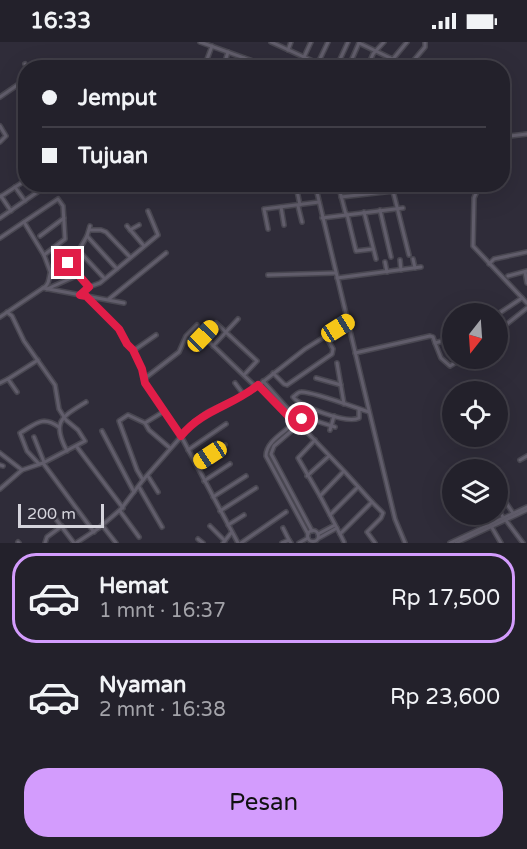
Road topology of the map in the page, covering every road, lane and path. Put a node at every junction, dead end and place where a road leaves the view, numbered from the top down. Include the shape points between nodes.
1 (200, 42) edge
2 (271, 42) edge
3 (291, 42) edge
4 (311, 42) edge
5 (328, 42) edge
6 (348, 42) edge
7 (384, 42) edge
8 (407, 42) edge
9 (425, 42) edge
10 (359, 44) edge
11 (212, 46) junction
12 (288, 50) junction
13 (228, 52) junction
14 (375, 52) junction
15 (304, 57) junction
16 (244, 58) joint
17 (391, 59) joint
18 (207, 60) edge
19 (226, 60) edge
20 (249, 60) edge
21 (311, 60) edge
22 (319, 60) edge
23 (340, 60) edge
24 (352, 60) edge
25 (371, 60) edge
26 (414, 60) edge
27 (18, 85) edge
28 (0, 97) edge
29 (0, 126) edge
30 (527, 134) edge
31 (510, 136) edge
32 (0, 142) edge
33 (18, 185) edge
34 (15, 187) junction
35 (18, 191) edge
36 (19, 192) edge
37 (38, 192) edge
38 (297, 192) edge
39 (317, 192) edge
40 (340, 192) edge
41 (383, 192) edge
42 (394, 192) edge
43 (477, 192) edge
44 (1, 197) edge
45 (341, 197) junction
46 (25, 201) junction
47 (319, 202) junction
48 (299, 206) junction
49 (281, 207) junction
50 (400, 208) junction
51 (380, 210) junction
52 (11, 211) junction
53 (148, 211) dead end
54 (364, 212) junction
55 (346, 215) junction
56 (0, 218) edge
57 (64, 218) junction
58 (322, 218) junction
59 (24, 222) junction
60 (302, 222) dead end
61 (139, 225) dead end
62 (284, 225) dead end
63 (126, 226) dead end
64 (268, 229) dead end
65 (130, 230) junction
66 (40, 236) dead end
67 (87, 236) junction
68 (0, 238) edge
69 (144, 246) junction
70 (373, 249) junction
71 (79, 251) junction
72 (527, 252) edge
73 (166, 254) dead end
74 (44, 255) junction
75 (409, 255) dead end
76 (130, 257) junction
77 (391, 257) dead end
78 (376, 259) dead end
79 (413, 259) dead end
80 (400, 260) dead end
81 (385, 262) dead end
82 (68, 263) junction
83 (489, 264) junction
84 (421, 267) dead end
85 (415, 268) junction
86 (117, 269) junction
87 (401, 270) junction
88 (50, 271) junction
89 (387, 272) junction
90 (526, 272) edge
91 (336, 273) junction
92 (78, 275) junction
93 (268, 275) dead end
94 (508, 276) dead end
95 (338, 278) junction
96 (104, 279) junction
97 (527, 283) edge
98 (89, 287) junction
99 (45, 289) junction
100 (80, 295) junction
101 (86, 296) junction
102 (522, 298) junction
103 (108, 300) junction
104 (124, 303) dead end
105 (527, 305) edge
106 (508, 307) edge
107 (8, 312) junction
108 (0, 317) edge
109 (238, 319) dead end
110 (348, 322) junction
111 (508, 322) edge
112 (197, 326) dead end
113 (226, 332) junction
114 (156, 335) dead end
115 (326, 336) junction
116 (442, 340) edge
117 (435, 342) junction
118 (213, 346) junction
119 (133, 350) junction
120 (355, 353) junction
121 (442, 359) edge
122 (38, 360) junction
123 (337, 363) dead end
124 (273, 374) junction
125 (244, 375) junction
126 (144, 378) junction
127 (316, 378) dead end
128 (8, 379) junction
129 (263, 381) junction
130 (0, 383) edge
131 (235, 383) dead end
132 (341, 385) junction
133 (257, 386) junction
134 (17, 392) dead end
135 (244, 395) junction
136 (86, 402) dead end
137 (280, 403) junction
138 (344, 404) junction
139 (359, 409) junction
140 (163, 412) junction
141 (369, 412) junction
142 (63, 416) junction
143 (334, 416) junction
144 (316, 421) dead end
145 (294, 422) junction
146 (145, 423) junction
147 (226, 424) dead end
148 (301, 426) junction
149 (59, 427) junction
150 (102, 431) dead end
151 (181, 436) junction
152 (34, 438) dead end
153 (280, 438) junction
154 (315, 440) junction
155 (225, 445) dead end
156 (77, 446) junction
157 (170, 448) junction
158 (188, 450) junction
159 (67, 451) junction
160 (0, 453) edge
161 (329, 456) junction
162 (527, 456) edge
163 (520, 460) dead end
164 (42, 463) junction
165 (196, 464) junction
166 (230, 464) dead end
167 (22, 470) junction
168 (344, 471) junction
169 (147, 475) junction
170 (246, 476) dead end
171 (307, 476) junction
172 (143, 480) junction
173 (204, 480) junction
174 (138, 486) junction
175 (358, 487) junction
176 (256, 488) dead end
177 (0, 489) edge
178 (134, 492) junction
179 (158, 492) dead end
180 (320, 496) junction
181 (213, 497) junction
182 (372, 502) junction
183 (508, 506) edge
184 (121, 509) junction
185 (527, 509) edge
186 (220, 511) junction
187 (286, 512) dead end
188 (45, 513) dead end
189 (513, 513) junction
190 (244, 515) dead end
191 (330, 515) junction
192 (508, 516) edge
193 (508, 516) edge
194 (508, 523) edge
195 (102, 525) junction
196 (489, 525) edge
197 (62, 526) junction
198 (210, 526) dead end
199 (227, 526) junction
200 (491, 526) joint
201 (162, 527) dead end
202 (336, 527) junction
203 (283, 528) dead end
204 (94, 532) junction
205 (231, 533) junction
206 (340, 534) junction
207 (139, 537) dead end
208 (198, 538) dead end
209 (313, 540) edge
210 (84, 541) edge
211 (290, 541) edge
212 (464, 541) edge
213 (224, 542) edge
214 (344, 542) edge
215 (45, 543) edge
216 (75, 543) edge
217 (116, 543) edge
218 (203, 543) edge
219 (239, 543) edge
220 (282, 543) edge
221 (299, 543) edge
222 (375, 543) edge
223 (405, 543) edge
224 (450, 543) edge
225 (456, 543) edge
226 (501, 543) edge
227 (523, 543) edge

1 - 11 street
2 - 12 street
3 - 12 street
4 - 15 street
5 - 22 street
6 - 10 street
6 - 23 street
7 - 14 street
8 - 17 street
9 - 26 street
10 - 14 street
10 - 24 street
11 - 13 street
11 - 18 street
12 - 15 street
13 - 16 street
13 - 19 street
14 - 17 street
14 - 25 street
15 - 21 street
16 - 20 street
27 - 28 street
29 - 32 street via 6,136
30 - 31 street
33 - 34 street
34 - 35 street
34 - 44 street
36 - 46 street
37 - 46 street
38 - 48 street
39 - 47 street
40 - 45 street
41 - 45 street
42 - 50 street
43 - 83 street via 473,246
44 - 52 street
45 - 55 street
46 - 52 street
47 - 48 street
47 - 58 street
48 - 49 street
48 - 60 street
49 - 62 street
49 - 64 street via 264,209
50 - 51 street
50 - 75 street
51 - 54 street
51 - 77 street
52 - 56 street
53 - 69 street via 158,235
54 - 55 street
54 - 70 street
55 - 58 street
55 - 70 street via 356,251
57 - 59 street via 58,199
57 - 66 street
57 - 74 street via 65,239
58 - 91 street
59 - 68 street
59 - 74 street
61 - 65 street
63 - 65 street
65 - 69 street
67 - 71 street
67 - 76 street via 90,228 106,232
67 - 86 street
69 - 76 street
70 - 78 street
71 - 82 street
71 - 96 street
72 - 83 street via 494,259
73 - 103 street
74 - 88 street
76 - 86 street
79 - 85 street
80 - 87 street
81 - 89 street
82 - 88 street
82 - 92 street
83 - 102 street
84 - 85 street
85 - 87 street
86 - 96 street
87 - 89 street
88 - 99 street
89 - 95 street
90 - 94 street
90 - 97 street
91 - 93 street
91 - 95 street
92 - 98 street
92 - 99 street
95 - 110 street
96 - 98 street
98 - 100 street
99 - 100 street
99 - 107 street
100 - 101 street
101 - 103 street
101 - 119 street via 119,329
102 - 105 street
102 - 106 street
103 - 104 street
105 - 111 street
107 - 108 street
107 - 122 street
109 - 113 street
110 - 115 street
110 - 120 street
112 - 126 street via 186,336 179,352
113 - 118 street
113 - 118 street via 216,323 203,336
113 - 125 street via 257,361
114 - 119 street
115 - 124 street
115 - 124 street via 333,351 323,360 287,384
116 - 117 street
117 - 120 street via 430,336
117 - 121 street
118 - 125 street
119 - 126 street
120 - 141 street
122 - 128 street
122 - 142 street via 55,385
123 - 132 street
124 - 129 street
125 - 133 street
126 - 140 street
127 - 132 street
128 - 130 street
128 - 134 street
129 - 133 street
129 - 137 street
131 - 135 street
132 - 138 street
133 - 135 street
133 - 137 street
135 - 151 street via 201,417
136 - 142 street
137 - 145 street
138 - 139 street
138 - 143 street via 301,392 293,396 301,405
139 - 141 street
139 - 143 street via 360,417 353,421
140 - 146 street
140 - 151 street
141 - 223 street via 395,519
142 - 149 street
142 - 156 street via 85,440
143 - 144 street via 332,428
145 - 148 street
145 - 148 street via 302,419
145 - 153 street
146 - 157 street
146 - 172 street via 128,414 119,421
147 - 158 street
148 - 154 street
149 - 159 street
149 - 164 street via 42,420 20,433 27,451
150 - 178 street
151 - 157 street
151 - 158 street
152 - 164 street
153 - 209 street via 271,454 312,531
153 - 209 street via 269,445 266,456
154 - 161 street
154 - 171 street via 297,457
155 - 165 street
156 - 159 street
156 - 184 street
157 - 169 street
158 - 165 street
159 - 164 street
160 - 167 street
161 - 168 street
161 - 171 street
162 - 163 street
164 - 167 street
164 - 204 street
165 - 173 street
166 - 173 street
167 - 177 street
168 - 175 street
168 - 180 street
169 - 172 street
169 - 179 street
170 - 181 street
171 - 180 street
172 - 174 street
173 - 181 street
174 - 178 street
174 - 201 street
175 - 182 street
175 - 191 street
176 - 186 street
178 - 184 street
180 - 191 street
181 - 186 street
182 - 206 street
182 - 222 street via 383,513 367,532
183 - 189 street
184 - 195 street
184 - 207 street
185 - 189 street
185 - 193 street
186 - 199 street
187 - 219 street
188 - 197 street via 52,514
189 - 192 street
190 - 199 street
191 - 202 street
194 - 227 street
195 - 204 street
195 - 217 street
196 - 224 street
197 - 215 street
197 - 216 street
198 - 213 street
199 - 205 street
200 - 212 street
200 - 226 street
202 - 206 street
202 - 209 street
203 - 211 street
204 - 210 street
205 - 213 street
205 - 219 street
206 - 214 street
208 - 218 street
209 - 221 street
210 - 216 street
211 - 220 street
212 - 225 street

